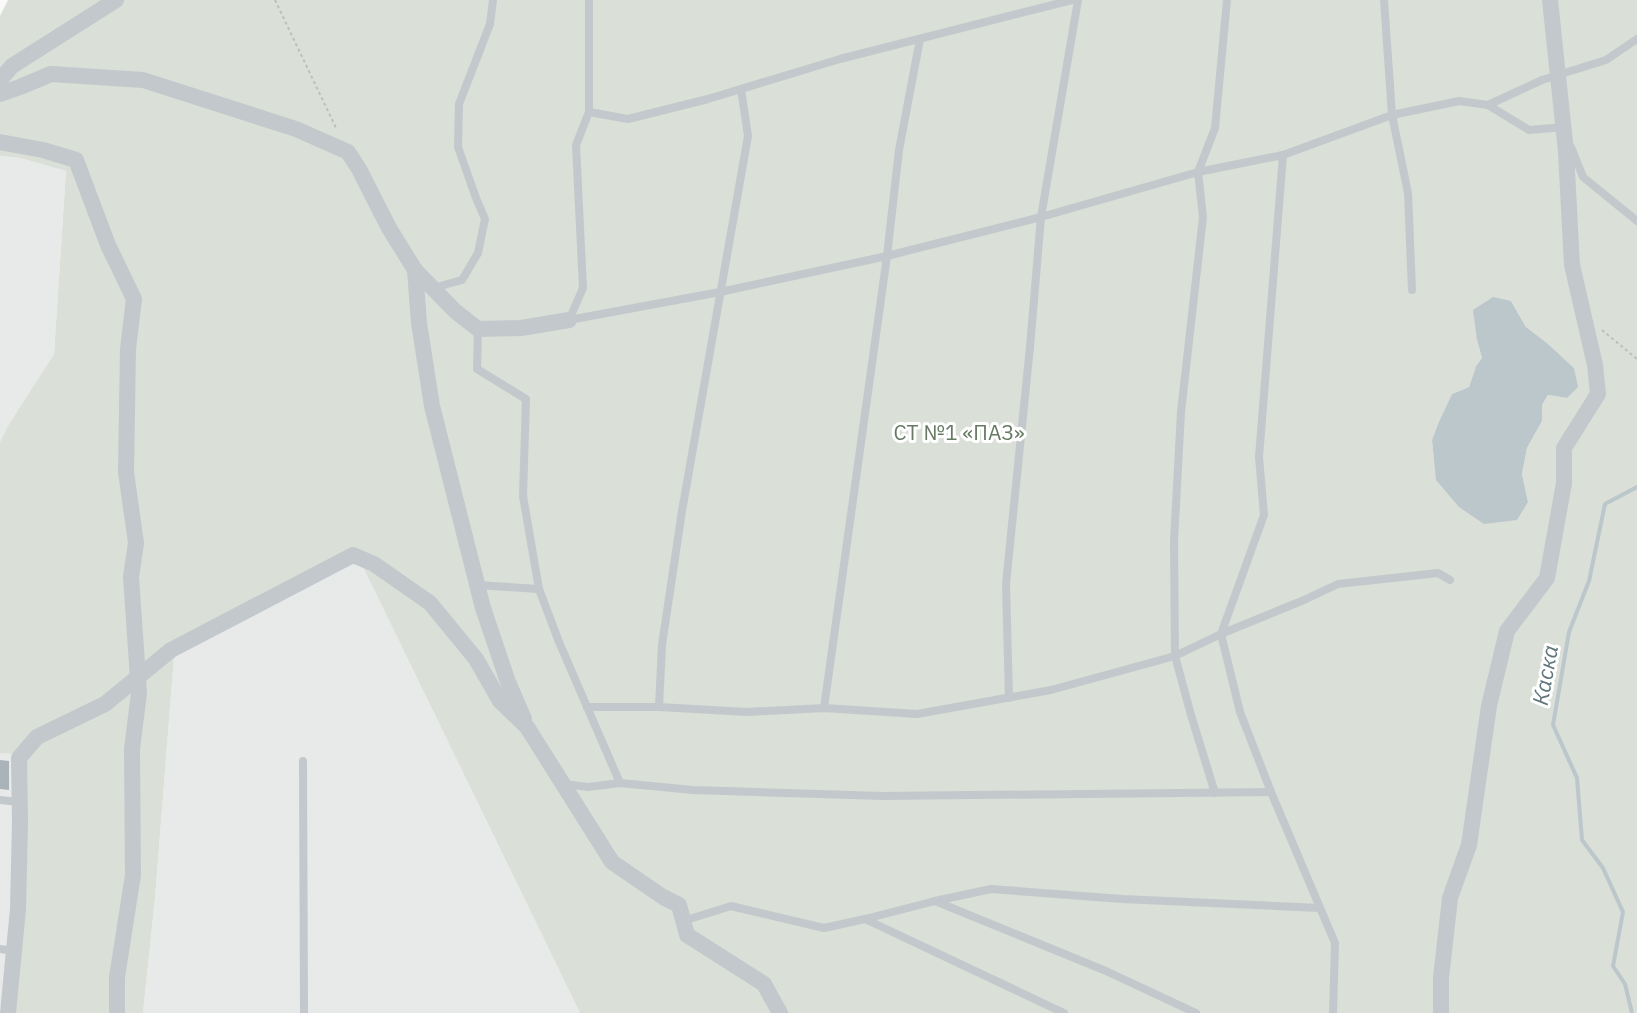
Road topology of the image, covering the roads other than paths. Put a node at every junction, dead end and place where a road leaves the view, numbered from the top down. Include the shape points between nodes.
1 (116, 0) edge
2 (493, 0) edge
3 (589, 0) edge
4 (1072, 0) edge
5 (1078, 0) edge
6 (1227, 0) edge
7 (1384, 0) edge
8 (1550, 0) edge
9 (920, 39) junction
10 (1637, 39) edge
11 (1558, 74) junction
12 (0, 80) edge
13 (741, 89) junction
14 (0, 94) edge
15 (1488, 105) junction
16 (589, 112) junction
17 (1392, 115) junction
18 (1564, 127) junction
19 (0, 142) edge
20 (1283, 155) junction
21 (1198, 172) junction
22 (1041, 217) junction
23 (1637, 221) edge
24 (887, 256) junction
25 (415, 270) junction
26 (433, 288) junction
27 (1412, 290) dead end
28 (720, 292) junction
29 (569, 320) junction
30 (478, 328) junction
31 (1450, 580) dead end
32 (477, 585) junction
33 (539, 589) junction
34 (1221, 634) junction
35 (1175, 656) junction
36 (138, 677) junction
37 (1009, 698) junction
38 (587, 707) junction
39 (659, 707) junction
40 (824, 708) junction
41 (528, 727) junction
42 (303, 762) dead end
43 (620, 783) junction
44 (564, 784) junction
45 (1271, 792) junction
46 (1215, 793) junction
47 (0, 800) edge
48 (20, 802) junction
49 (935, 901) junction
50 (1320, 908) junction
51 (865, 919) junction
52 (683, 921) junction
53 (7, 950) edge
54 (5, 1006) edge
55 (117, 1013) edge
56 (304, 1013) edge
57 (780, 1013) edge
58 (1064, 1013) edge
59 (1196, 1013) edge
60 (1333, 1013) edge
61 (1441, 1013) edge

1 - 12 street via 12,66
2 - 26 lane via 490,24 459,104 458,147 485,219 478,253 462,280
3 - 16 lane
4 - 9 lane
5 - 22 lane
6 - 21 lane via 1215,128
7 - 17 lane
8 - 11 street
9 - 13 lane
9 - 24 lane via 899,150
10 - 11 lane via 1606,60
11 - 15 lane
11 - 18 street
13 - 16 lane via 628,119
13 - 28 lane via 748,136
14 - 25 street via 51,74 143,80 296,129 348,153
15 - 17 lane via 1459,101
15 - 18 lane via 1529,130
16 - 29 lane via 576,145 583,288
17 - 20 lane
17 - 27 lane via 1408,193
18 - 23 lane via 1583,177
18 - 61 street via 1572,265 1598,394 1564,448 1564,483 1548,578 1507,631 1489,706 1469,845 1450,898
19 - 36 street via 76,160 108,245 134,299 128,349 126,472 136,543 131,577
20 - 21 lane
20 - 34 lane via 1259,458 1264,515
21 - 22 lane
21 - 35 lane via 1203,217 1180,424 1174,541
22 - 24 lane
22 - 37 lane via 1006,584
24 - 28 lane
24 - 40 lane
25 - 26 street
25 - 32 street via 418,323 432,406
26 - 30 street via 454,311
28 - 29 lane
28 - 39 lane via 662,645
29 - 30 street via 521,328
30 - 33 lane via 477,369 526,399 523,496
31 - 34 lane via 1437,573 1338,584
32 - 33 lane
32 - 41 street via 508,682
33 - 38 lane
34 - 35 lane
34 - 45 lane via 1240,712
35 - 37 lane
35 - 46 lane
36 - 41 street via 171,650 353,555 374,564 430,603 476,659 500,701
36 - 48 street via 105,704 37,737 19,758
36 - 55 street via 132,749 133,875 117,977
37 - 40 lane via 917,714
38 - 39 lane
38 - 43 lane
39 - 40 lane via 747,712
41 - 44 street
42 - 56 lane
43 - 44 lane via 588,787
43 - 46 lane via 693,790 883,796
44 - 52 street via 612,862 679,905
45 - 46 lane
45 - 50 lane
47 - 48 lane
48 - 53 street via 18,909
49 - 50 lane via 991,889
49 - 51 lane
49 - 59 lane via 1106,971
50 - 60 lane via 1335,943
51 - 52 lane via 824,928 731,906
51 - 58 lane
52 - 57 street via 687,935 764,984
53 - 54 street

